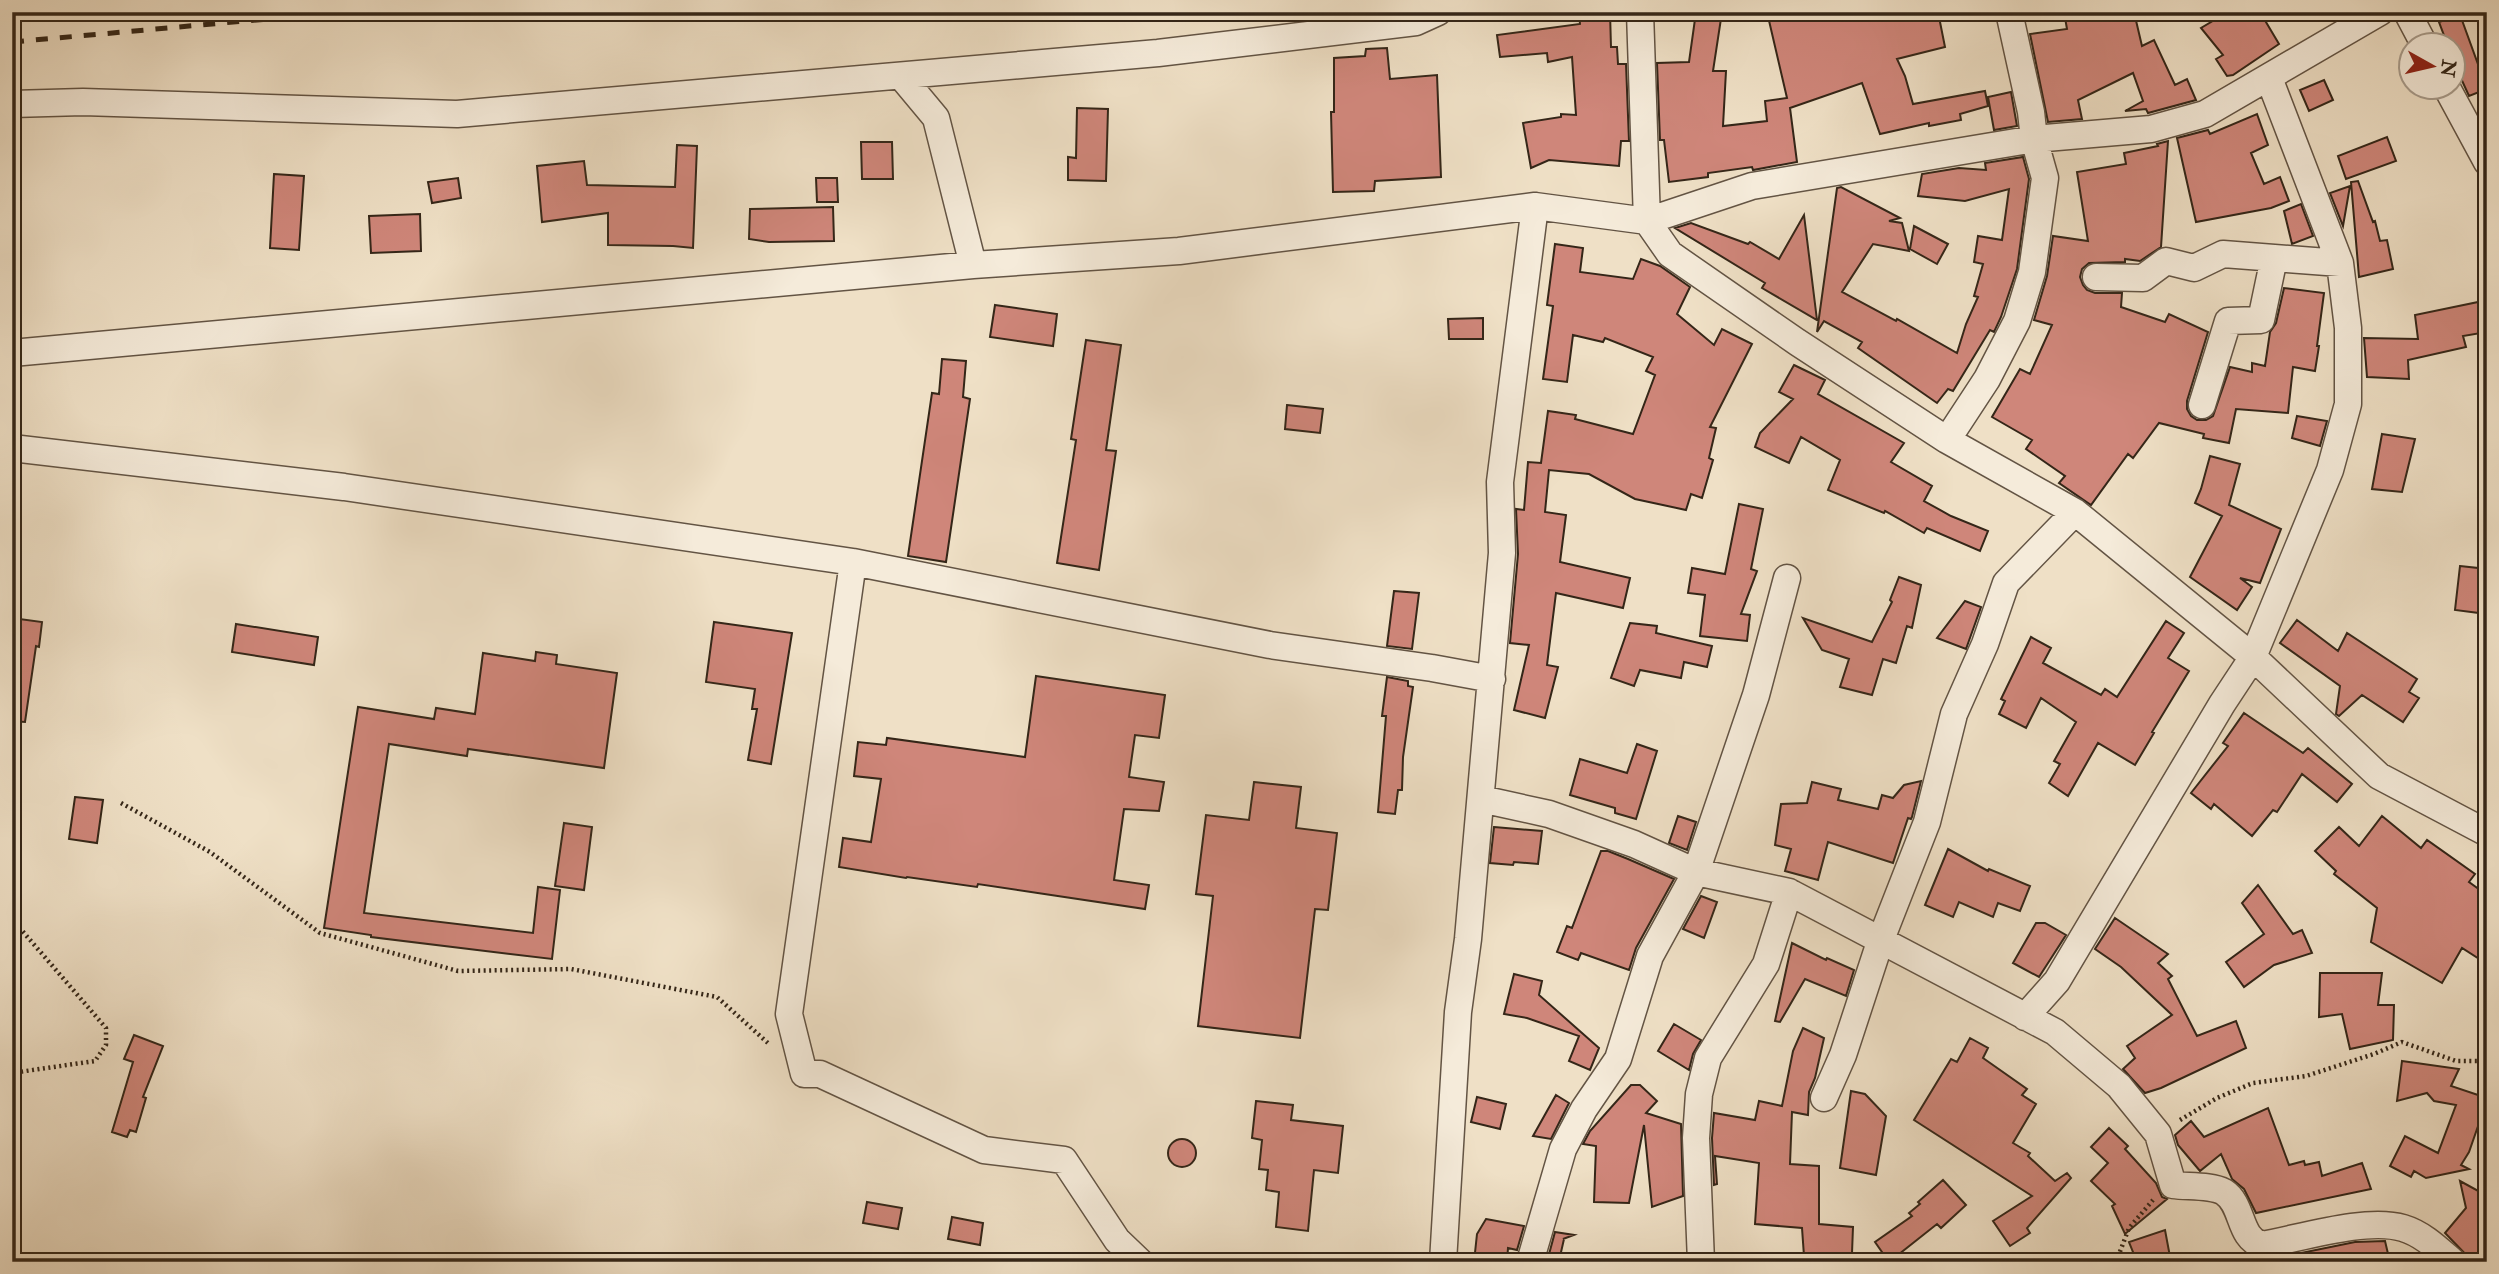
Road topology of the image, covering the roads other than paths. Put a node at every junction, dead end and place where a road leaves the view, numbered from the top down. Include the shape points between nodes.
1 (1438, 12) edge
2 (1640, 12) edge
3 (2009, 12) edge
4 (2380, 12) edge
5 (2407, 12) edge
6 (2418, 32) edge
7 (901, 76) junction
8 (2269, 78) junction
9 (2455, 102) edge
10 (12, 104) edge
11 (2034, 139) junction
12 (2487, 162) edge
13 (1535, 206) junction
14 (1647, 221) junction
15 (2274, 258) junction
16 (2340, 263) junction
17 (973, 265) junction
18 (2095, 277) dead end
19 (12, 353) edge
20 (2202, 405) dead end
21 (1947, 440) junction
22 (12, 448) edge
23 (2074, 512) junction
24 (853, 562) junction
25 (1787, 578) dead end
26 (2253, 657) junction
27 (1492, 679) junction
28 (1481, 799) junction
29 (2487, 833) edge
30 (1696, 872) junction
31 (1789, 892) junction
32 (1880, 942) junction
33 (2025, 1017) junction
34 (1824, 1098) dead end
35 (1140, 1262) edge
36 (1443, 1262) edge
37 (1530, 1262) edge
38 (1701, 1262) edge
39 (2453, 1262) edge

1 - 7 street via 1416,22 1185,50
2 - 14 street
3 - 11 street
4 - 8 street
5 - 6 street
7 - 10 street via 457,114 83,102
7 - 17 street via 936,118
8 - 11 street via 2204,114 2151,128
8 - 16 street
9 - 12 street
11 - 14 street via 1752,186
11 - 21 street via 2045,178 2032,272 2017,321 1987,379
13 - 14 street
13 - 17 street via 1179,251
13 - 27 street via 1500,482 1502,553
14 - 21 street via 1670,254
15 - 16 street
15 - 18 street via 2223,254 2194,268 2166,261 2143,278
15 - 20 street via 2261,320 2228,321
16 - 26 street via 2348,328 2348,404 2330,470
17 - 19 street
21 - 23 street
22 - 24 street via 344,487
23 - 26 street
23 - 32 street via 2006,583 1954,714 1927,822
24 - 27 street via 1270,645
24 - 35 street via 789,1014 803,1074 820,1074 984,1150 1064,1160 1117,1240
25 - 30 street via 1756,695
26 - 29 street via 2379,776
26 - 33 street via 2057,981
27 - 28 street
28 - 30 street via 1549,814
28 - 36 street via 1458,1012
30 - 31 street
30 - 37 street via 1650,956 1618,1059 1563,1149
31 - 32 street
31 - 38 street via 1766,964 1708,1058 1699,1094 1696,1138
32 - 33 street
32 - 34 street
33 - 39 street via 2055,1032 2119,1086 2158,1134 2173,1185 2227,1194 2249,1239 2262,1245 2370,1224 2403,1228 2424,1238

